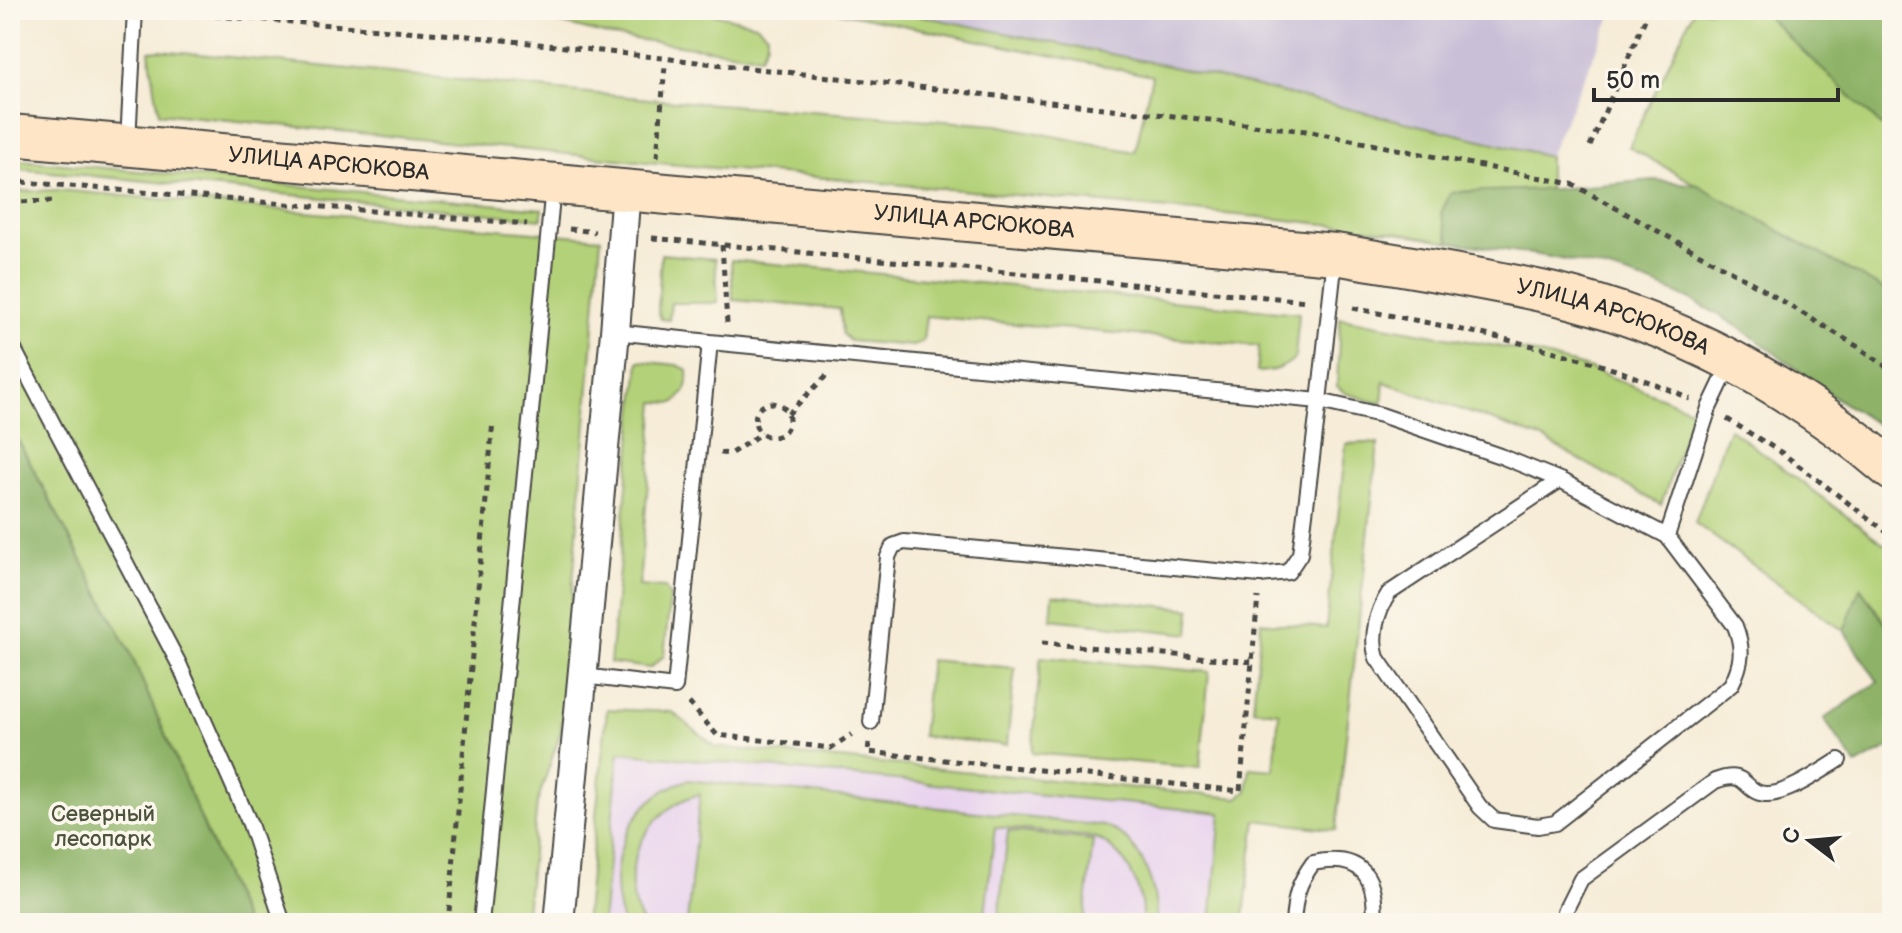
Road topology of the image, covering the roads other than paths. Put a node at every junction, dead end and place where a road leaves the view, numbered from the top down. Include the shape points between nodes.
1 (135, 10) edge
2 (10, 135) edge
3 (128, 146) junction
4 (641, 180) junction
5 (554, 182) junction
6 (1335, 254) junction
7 (615, 332) junction
8 (10, 342) edge
9 (710, 342) junction
10 (1732, 360) junction
11 (1319, 401) junction
12 (1892, 470) edge
13 (1560, 480) junction
14 (1667, 536) junction
15 (583, 676) junction
16 (871, 722) road end
17 (1839, 760) dead end
18 (283, 923) edge
19 (481, 923) edge
20 (559, 923) edge
21 (1293, 923) edge
22 (1374, 923) edge
23 (1567, 923) edge

1 - 3 lane
2 - 3 street, УЛИЦА АРСЮКОВА
3 - 5 street, УЛИЦА АРСЮКОВА
4 - 5 street, УЛИЦА АРСЮКОВА
4 - 6 street, УЛИЦА АРСЮКОВА
4 - 7 street via 623,236
5 - 19 lane
6 - 10 street, УЛИЦА АРСЮКОВА via 1552,294 1672,333
6 - 11 lane
7 - 9 lane
7 - 15 street
8 - 18 lane via 179,664 250,824
9 - 11 lane
9 - 15 lane via 675,687
10 - 12 street, УЛИЦА АРСЮКОВА via 1798,398
10 - 14 lane via 1709,408
11 - 13 lane via 1381,415
11 - 16 lane via 1300,554 1288,572 1260,575 904,542 893,546
13 - 14 lane
13 - 14 lane via 1389,593 1381,604 1372,643 1462,783 1494,820 1555,823 1731,685 1741,665 1742,642
15 - 20 street
17 - 23 lane via 1766,795 1743,779 1728,776 1715,781 1581,879 1565,911
21 - 22 lane via 1300,881 1313,863 1333,859 1353,862 1370,878

